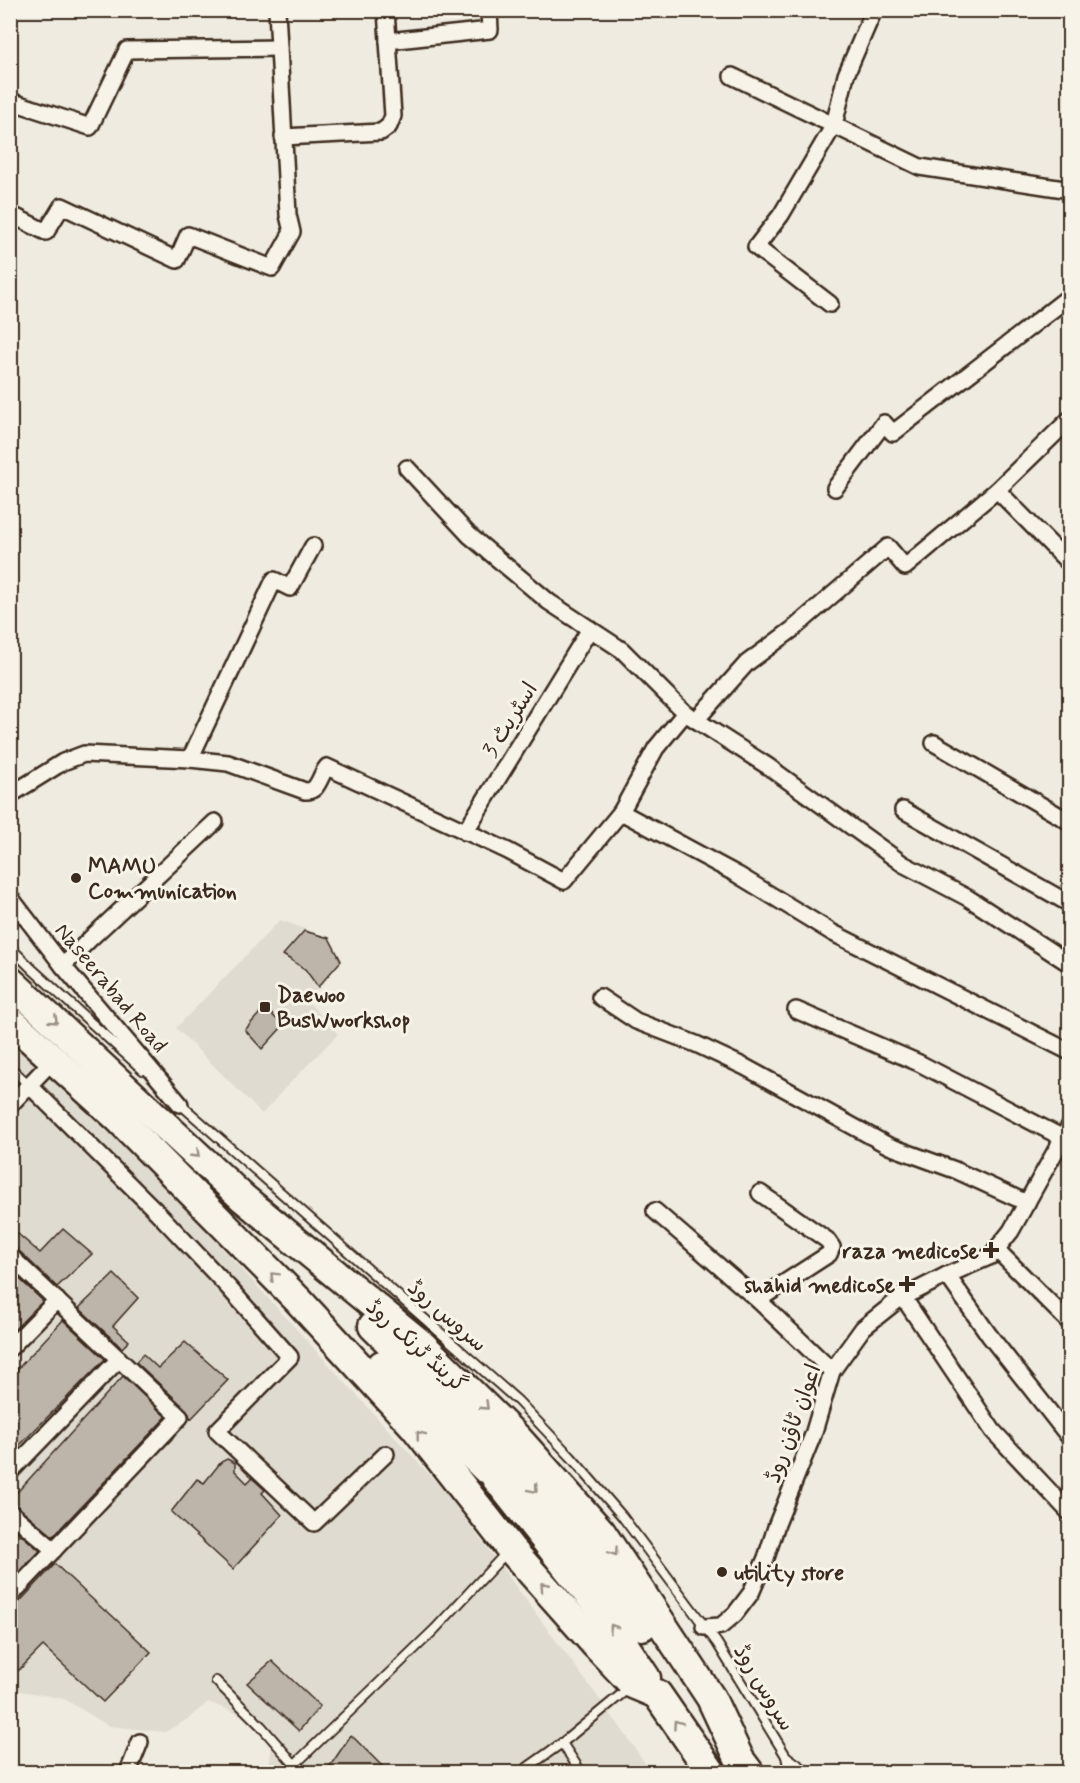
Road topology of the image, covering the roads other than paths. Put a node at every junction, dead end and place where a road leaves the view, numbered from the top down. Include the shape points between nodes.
1 (277, 10) edge
2 (386, 10) edge
3 (489, 10) edge
4 (874, 10) edge
5 (388, 41) junction
6 (279, 48) junction
7 (732, 76) dead end
8 (10, 101) edge
9 (834, 125) junction
10 (283, 137) junction
11 (1070, 192) edge
12 (10, 214) edge
13 (1070, 297) edge
14 (830, 304) dead end
15 (1070, 419) edge
16 (407, 468) dead end
17 (835, 488) dead end
18 (997, 490) junction
19 (313, 546) dead end
20 (1070, 564) edge
21 (590, 629) junction
22 (690, 716) junction
23 (934, 743) dead end
24 (189, 759) junction
25 (10, 795) edge
26 (903, 810) dead end
27 (621, 812) junction
28 (215, 822) dead end
29 (1070, 822) edge
30 (465, 832) junction
31 (10, 897) edge
32 (1070, 904) edge
33 (10, 946) edge
34 (1070, 964) edge
35 (63, 966) junction
36 (10, 981) edge
37 (600, 997) dead end
38 (796, 1010) dead end
39 (10, 1020) edge
40 (1070, 1052) edge
41 (54, 1059) junction
42 (10, 1067) edge
43 (29, 1085) junction
44 (180, 1104) junction
45 (10, 1105) edge
46 (1066, 1132) edge
47 (760, 1193) dead end
48 (243, 1198) junction
49 (1027, 1203) junction
50 (656, 1211) dead end
51 (996, 1250) junction
52 (10, 1256) edge
53 (947, 1275) junction
54 (903, 1297) junction
55 (298, 1299) junction
56 (57, 1300) junction
57 (758, 1300) junction
58 (1070, 1323) edge
59 (10, 1348) edge
60 (119, 1359) junction
61 (832, 1371) junction
62 (1070, 1438) edge
63 (386, 1454) dead end
64 (10, 1473) edge
65 (10, 1512) edge
66 (1070, 1513) edge
67 (510, 1548) junction
68 (54, 1550) junction
69 (10, 1596) edge
70 (704, 1627) junction
71 (216, 1681) dead end
72 (645, 1689) junction
73 (140, 1742) dead end
74 (562, 1743) junction
75 (786, 1756) junction
76 (295, 1765) junction
77 (744, 1766) edge
78 (128, 1773) edge
79 (287, 1773) edge
80 (521, 1773) edge
81 (581, 1773) edge
82 (711, 1773) edge
83 (789, 1773) edge
84 (808, 1773) edge

1 - 6 street
2 - 5 street
3 - 5 street via 490,30
4 - 9 street via 846,75
5 - 10 street via 393,116 389,126 381,132
6 - 8 street via 127,50 90,127
6 - 10 street
7 - 9 street
9 - 11 street via 920,167
9 - 14 street via 781,215 756,247
10 - 12 street via 292,232 272,268 188,235 177,260 62,206 46,232
13 - 17 street via 893,433 884,423
15 - 18 street
16 - 21 street via 469,535 549,602
18 - 20 street
18 - 22 street via 905,567 888,547 747,663
19 - 24 street via 290,588 274,580
21 - 22 street via 622,650
21 - 30 street, اسٹریٹ 3
22 - 27 street via 656,748
22 - 34 street via 769,767 903,864 968,898
23 - 29 street
24 - 25 street via 84,754 63,762
24 - 30 street via 228,763 311,792 327,767
26 - 32 street
27 - 30 street via 564,881
27 - 40 street via 738,875 833,933
28 - 35 street
31 - 35 street, Naseerabad Road
33 - 44 lane, سروس روڈ
35 - 44 street, Naseerabad Road
36 -> 48 highway, گرینڈ ٹرنک روڈ
37 - 49 street via 636,1021 745,1067 889,1146 955,1170
38 - 46 street
39 - 41 highway
41 - 43 street
55 -> 41 highway
42 - 43 lane
43 - 45 street
43 - 63 street via 158,1213 290,1357 217,1431 314,1523
44 - 70 lane, سروس روڈ via 518,1401 622,1516
46 - 49 street, اعوان ٹاؤن روڈ
47 - 57 street via 832,1247 829,1254
48 - 55 highway via 502,1453 500,1460 485,1468 333,1320
48 -> 77 highway, گرینڈ ٹرنک روڈ via 422,1345 518,1439 601,1532 711,1698
49 - 51 street, اعوان ٹاؤن روڈ
50 - 57 street
51 - 53 street, اعوان ٹاؤن روڈ
51 - 58 street
52 - 56 street
53 - 54 street, اعوان ٹاؤن روڈ
53 - 62 street
54 - 61 street, اعوان ٹاؤن روڈ via 862,1328
54 - 66 street via 993,1431
67 -> 55 highway via 415,1427
56 - 59 street
56 - 60 street
57 - 61 street
60 - 64 street
60 - 68 street via 180,1417
61 - 70 street, اعوان ٹاؤن روڈ via 813,1435 751,1593 721,1626
65 - 68 street
72 -> 67 highway
67 - 76 lane via 435,1629
68 - 69 street
70 - 75 lane, سروس روڈ via 729,1660
71 - 76 lane
72 - 74 lane
72 -> 77 highway via 601,1610 496,1478 502,1466 513,1464 606,1576
82 -> 72 highway
73 - 78 street
74 - 80 lane
74 - 81 lane
75 - 83 lane, سروس روڈ
75 - 84 lane
76 - 79 lane

